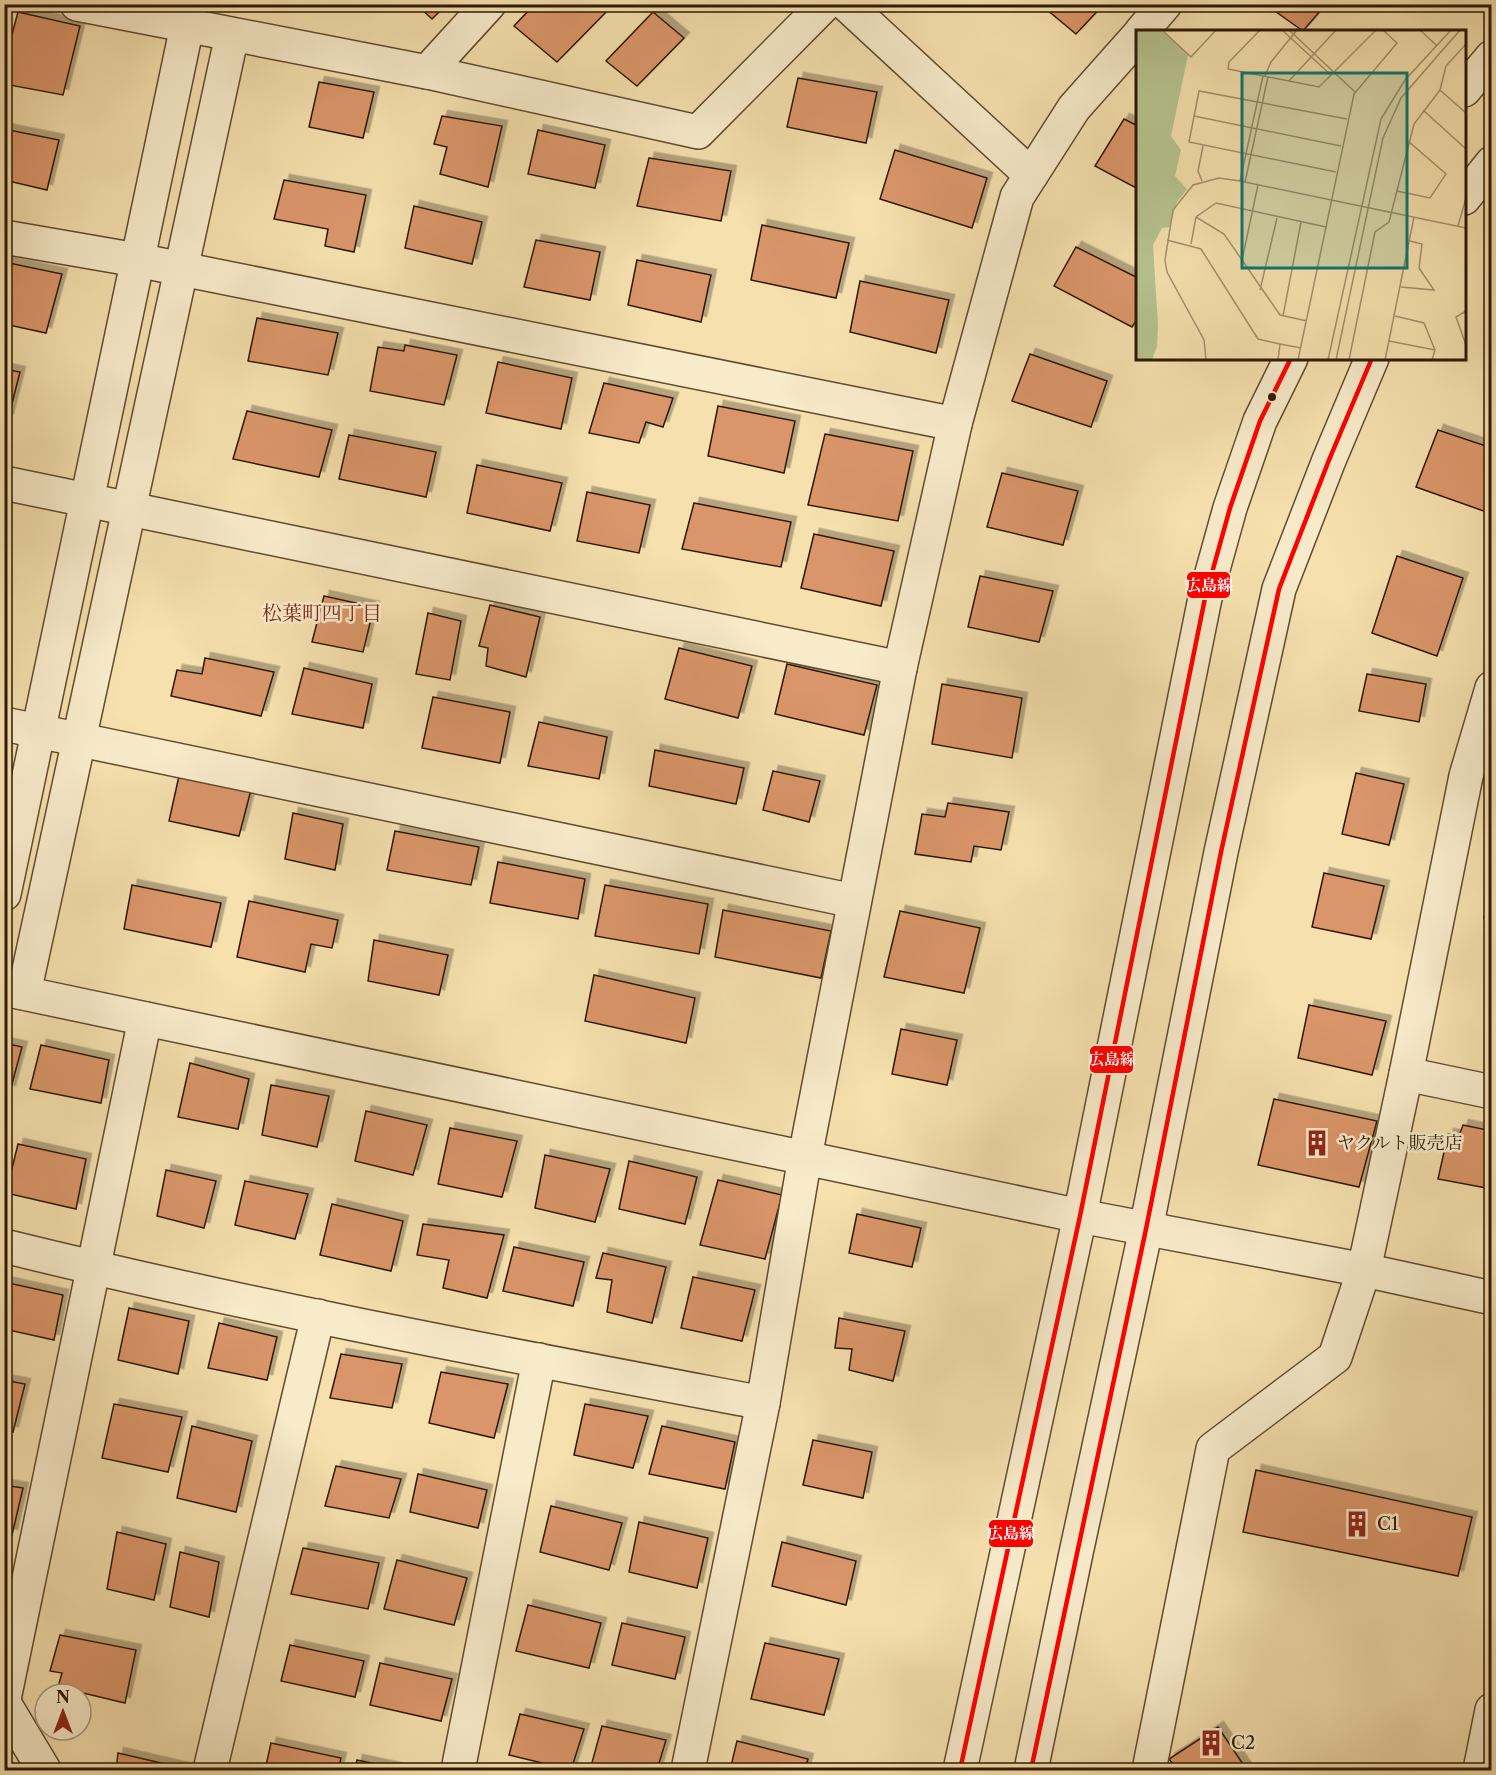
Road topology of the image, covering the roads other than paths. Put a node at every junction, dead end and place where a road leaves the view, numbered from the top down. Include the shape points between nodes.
1 (77, 4) edge
2 (489, 4) edge
3 (846, 4) edge
4 (1165, 4) edge
5 (807, 10) edge
6 (213, 24) edge
7 (1143, 30) edge
8 (1136, 37) edge
9 (1491, 57) edge
10 (428, 72) junction
11 (1466, 88) edge
12 (1491, 163) edge
13 (1031, 175) junction
14 (1466, 195) edge
15 (4, 237) edge
16 (138, 260) junction
17 (180, 269) junction
18 (1291, 360) edge
19 (1371, 360) edge
20 (955, 424) junction
21 (4, 483) edge
22 (87, 500) junction
23 (129, 509) junction
24 (900, 668) junction
25 (1491, 688) edge
26 (4, 724) edge
27 (39, 730) junction
28 (81, 740) junction
29 (4, 894) edge
30 (854, 901) junction
31 (14, 991) edge
32 (145, 1019) junction
33 (1406, 1074) junction
34 (1491, 1092) edge
35 (805, 1157) junction
36 (1080, 1216) junction
37 (1146, 1229) junction
38 (4, 1246) edge
39 (94, 1269) junction
40 (1364, 1270) junction
41 (1491, 1298) edge
42 (318, 1316) junction
43 (540, 1360) junction
44 (762, 1403) junction
45 (4, 1701) edge
46 (1491, 1710) edge
47 (44, 1770) edge
48 (210, 1770) edge
49 (458, 1770) edge
50 (688, 1770) edge
51 (960, 1770) edge
52 (1031, 1770) edge
53 (1149, 1770) edge
54 (1480, 1770) edge

1 - 6 street
2 - 10 street
3 - 13 street
4 - 7 street
5 - 10 street via 698,132
6 - 10 street
6 - 16 street
6 - 17 street
8 - 13 street via 1074,108
9 - 11 street
12 - 14 street
13 - 20 street via 1017,197
15 - 16 street
16 - 17 street
16 - 22 street
17 - 20 street
17 - 23 street
18 - 36 street via 1260,421 1205,598
19 - 37 street via 1280,589 1221,852
20 - 24 street
21 - 22 street
22 - 23 street
22 - 27 street
23 - 24 street
23 - 28 street
24 - 30 street
25 - 33 street via 1466,776
26 - 27 street
27 - 28 street
27 - 29 street
28 - 30 street
28 - 31 street
30 - 35 street
31 - 32 street
32 - 35 street
32 - 39 street
33 - 34 street
33 - 40 street
35 - 36 street
35 - 44 street
36 - 37 street
36 - 51 street
37 - 40 street
37 - 52 street
38 - 39 street
39 - 42 street
39 - 45 street
40 - 41 street
40 - 53 street via 1335,1357 1213,1449
42 - 43 street
42 - 48 street
43 - 44 street
43 - 49 street
44 - 50 street
45 - 47 street
46 - 54 street

